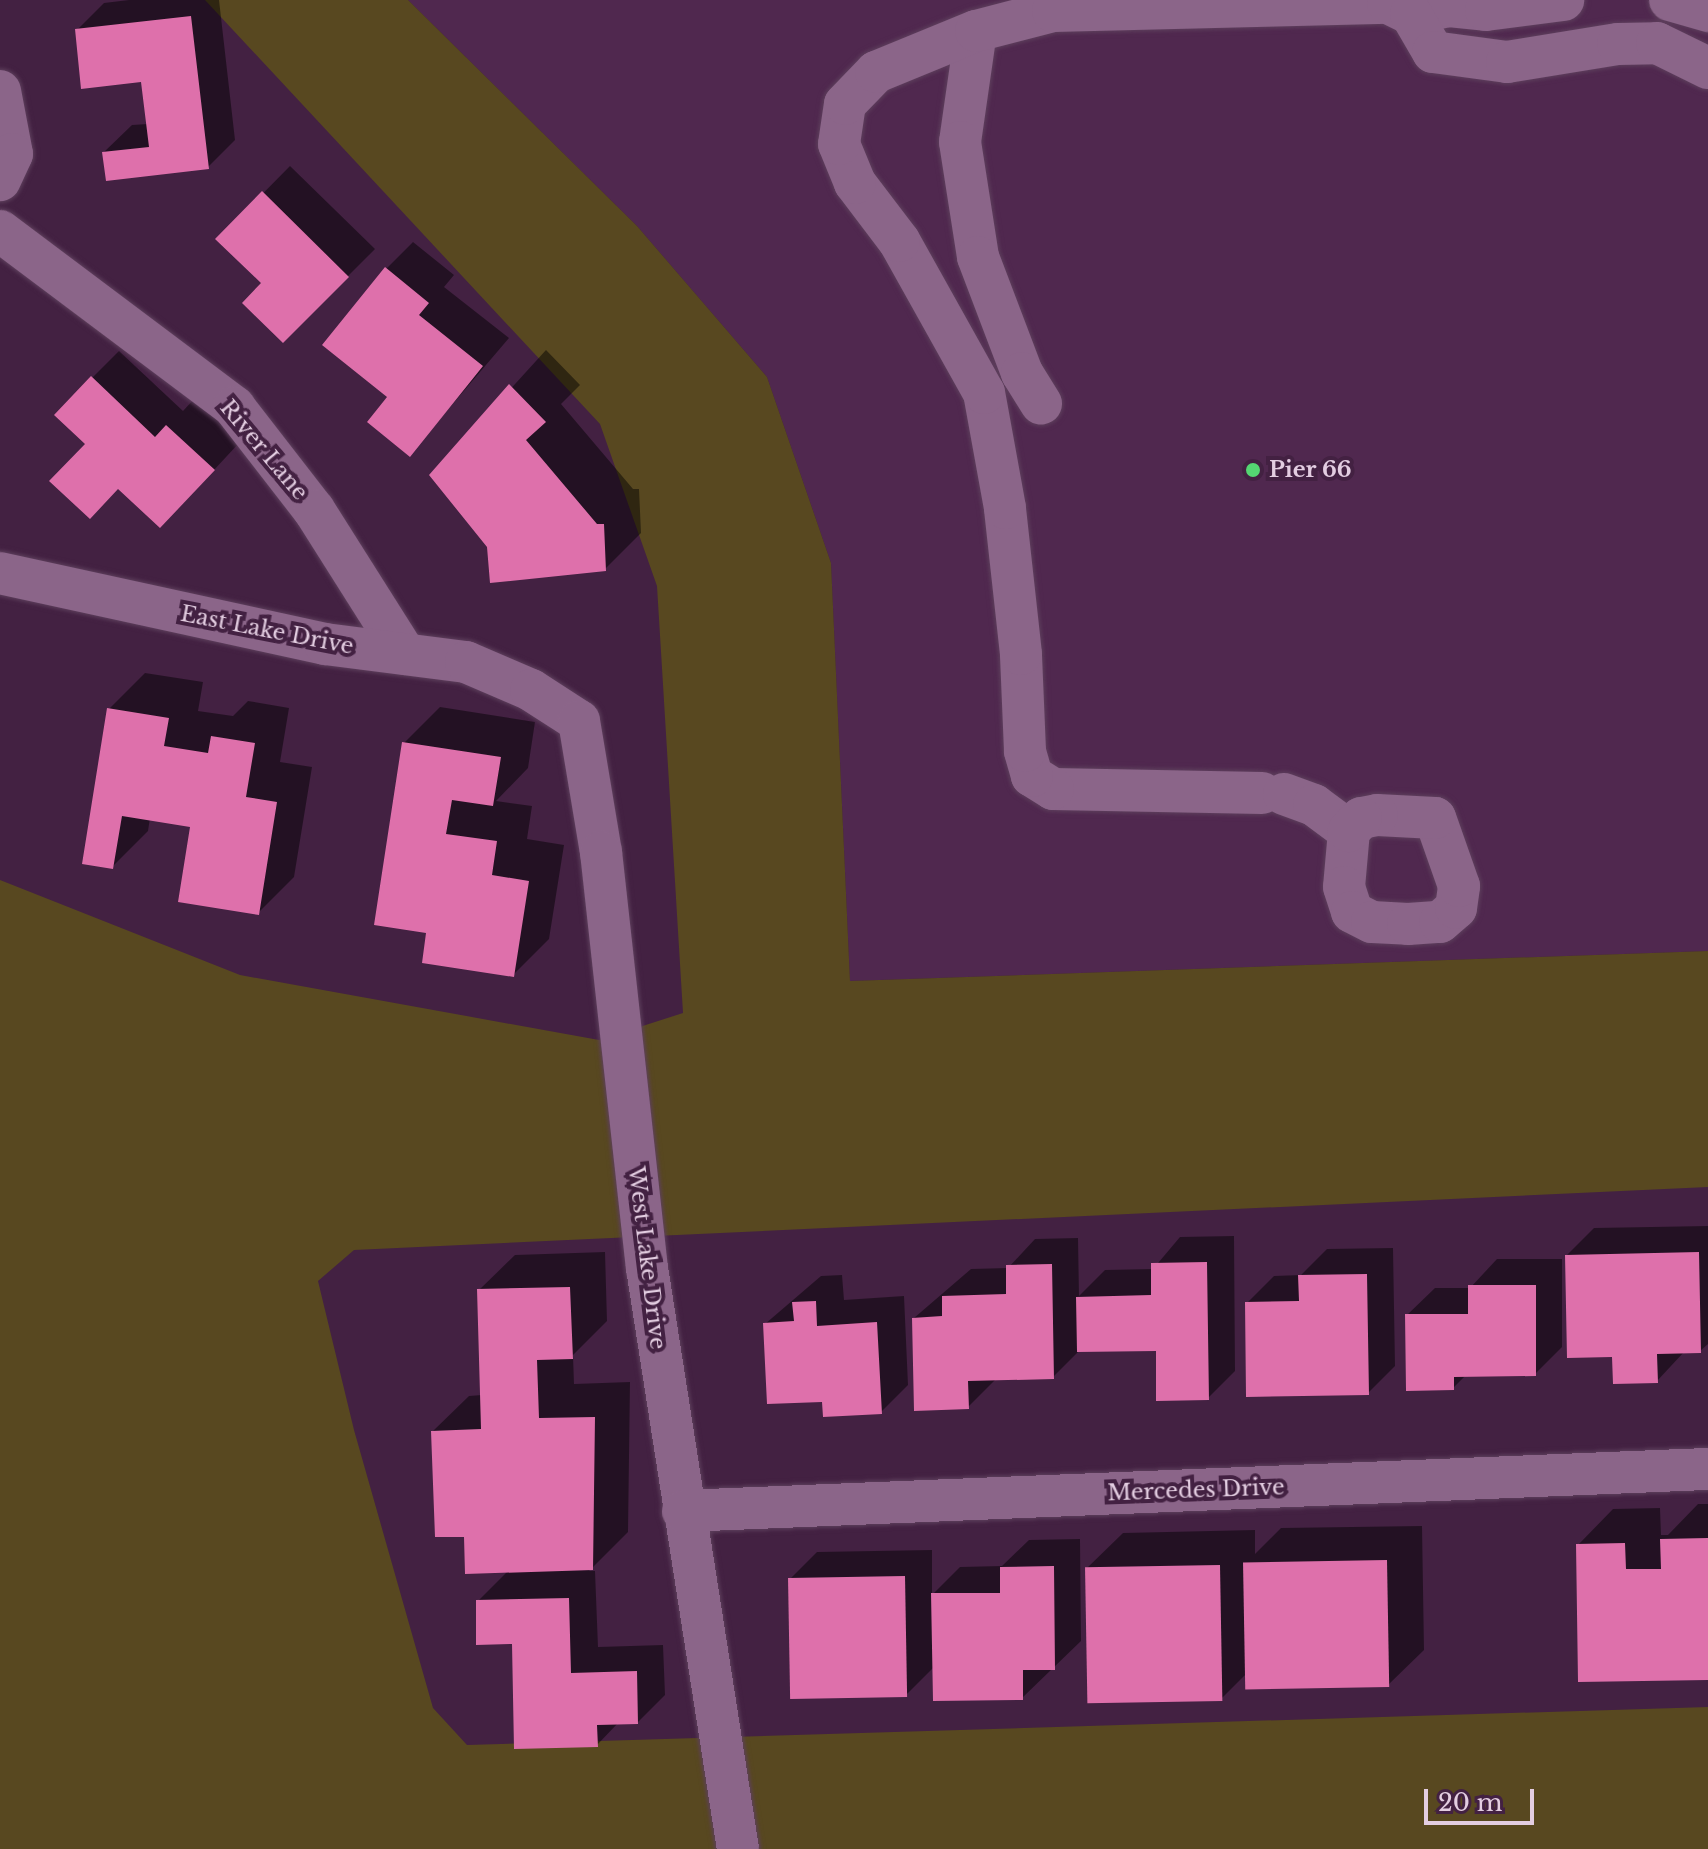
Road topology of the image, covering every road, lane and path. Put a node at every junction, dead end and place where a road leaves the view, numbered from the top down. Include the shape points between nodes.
1 (1563, 0) edge
2 (1670, 0) edge
3 (1396, 6) edge
4 (1708, 11) edge
5 (976, 31) junction
6 (1708, 68) edge
7 (0, 91) edge
8 (0, 180) edge
9 (0, 231) edge
10 (1041, 403) dead end
11 (0, 573) edge
12 (405, 654) junction
13 (531, 690) joint
14 (1349, 831) dead end
15 (1708, 1469) edge
16 (683, 1511) junction
17 (738, 1849) edge

1 - 3 street via 1486,10
2 - 4 street
3 - 5 street via 1053,11
3 - 6 street via 1433,52 1507,62 1657,43
5 - 10 street via 960,142 978,257 1022,373
5 - 14 street via 876,72 845,104 839,144 855,183 899,241 984,393 1005,508 1026,762 1041,785 1053,789 1273,794 1314,805
7 - 8 street via 12,154
9 - 12 street, River Lane via 234,407 314,510
11 - 12 street, East Lake Drive via 325,644
12 - 13 street, East Lake Drive via 466,662
13 - 16 street, West Lake Drive via 579,721 591,771 647,1268
15 - 16 street, Mercedes Drive
16 - 17 street, West Lake Drive

